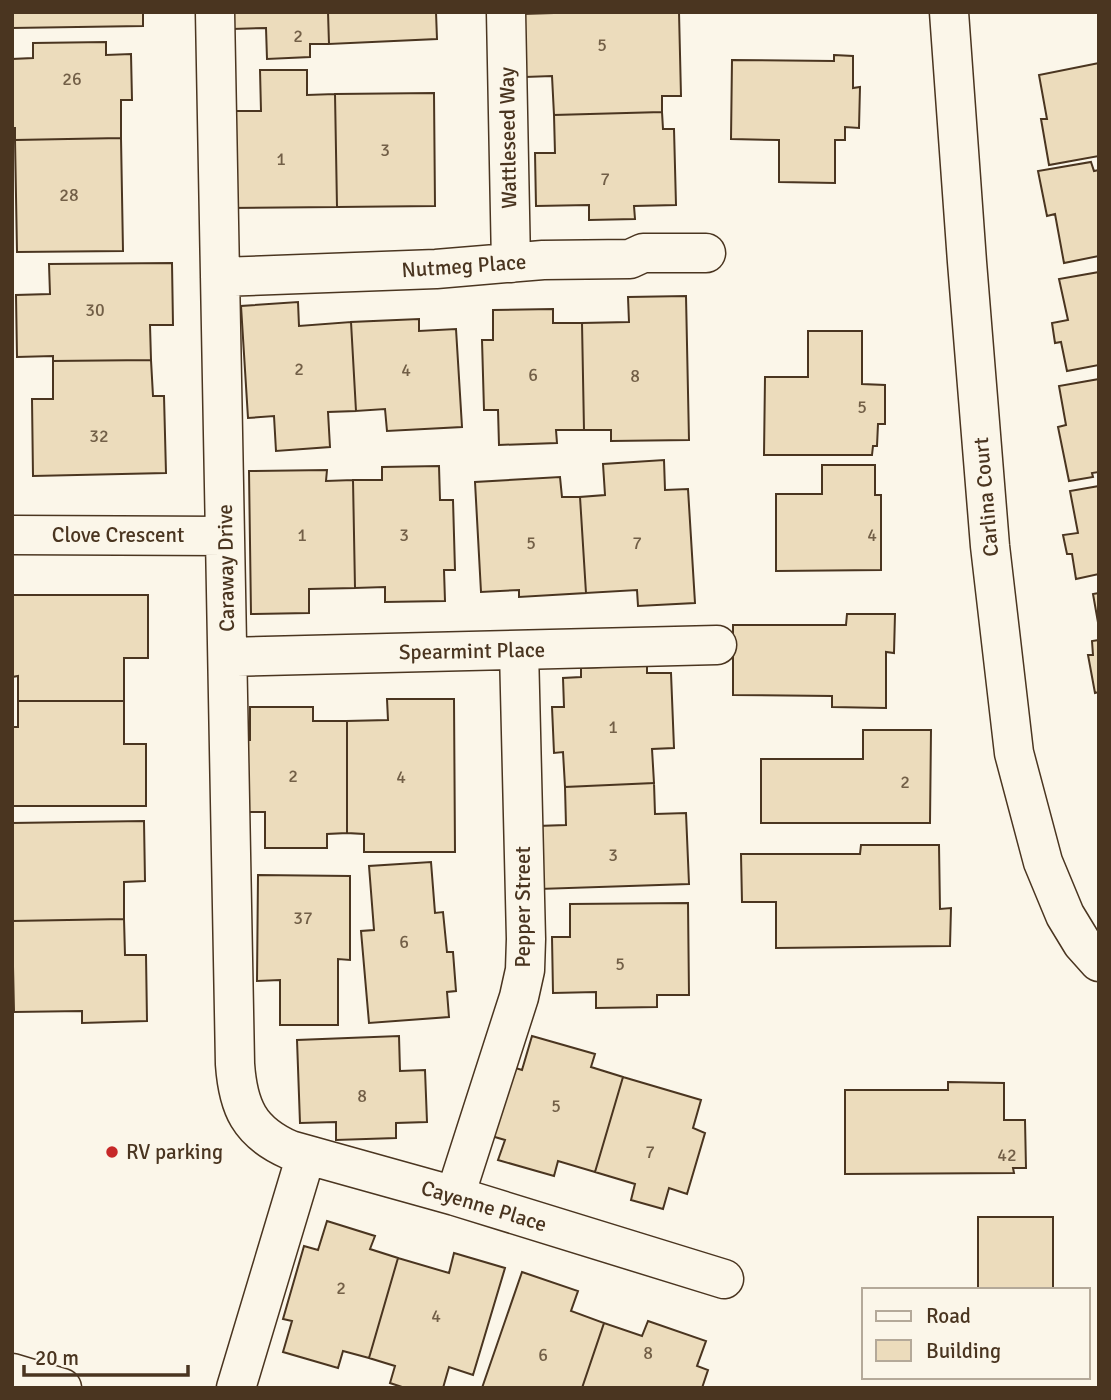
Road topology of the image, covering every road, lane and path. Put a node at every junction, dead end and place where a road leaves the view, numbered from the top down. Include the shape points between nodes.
1 (215, 12) edge
2 (506, 12) edge
3 (949, 12) edge
4 (706, 253) dead end
5 (511, 263) junction
6 (220, 277) junction
7 (12, 535) edge
8 (225, 536) junction
9 (717, 645) dead end
10 (519, 650) junction
11 (228, 657) junction
12 (1099, 962) edge
13 (251, 1121) joint
14 (306, 1155) junction
15 (454, 1196) junction
16 (724, 1279) dead end
17 (12, 1373) edge
18 (62, 1388) edge
19 (236, 1388) edge

1 - 6 street, Caraway Drive
2 - 5 street, Wattleseed Way
3 - 12 street, Carlina Court via 990,546 1014,753 1044,862 1065,915
4 - 5 street, Nutmeg Place
5 - 6 street, Nutmeg Place
6 - 8 street, Caraway Drive
7 - 8 street, Clove Crescent
8 - 11 street, Caraway Drive
9 - 10 street, Spearmint Place
10 - 11 street, Spearmint Place
10 - 15 street, Pepper Street via 525,970
11 - 13 street, Caraway Drive via 235,1064 240,1098
13 - 14 street, Cayenne Place via 270,1140
14 - 15 street, Cayenne Place
14 - 19 street
15 - 16 street, Cayenne Place
17 - 18 street

